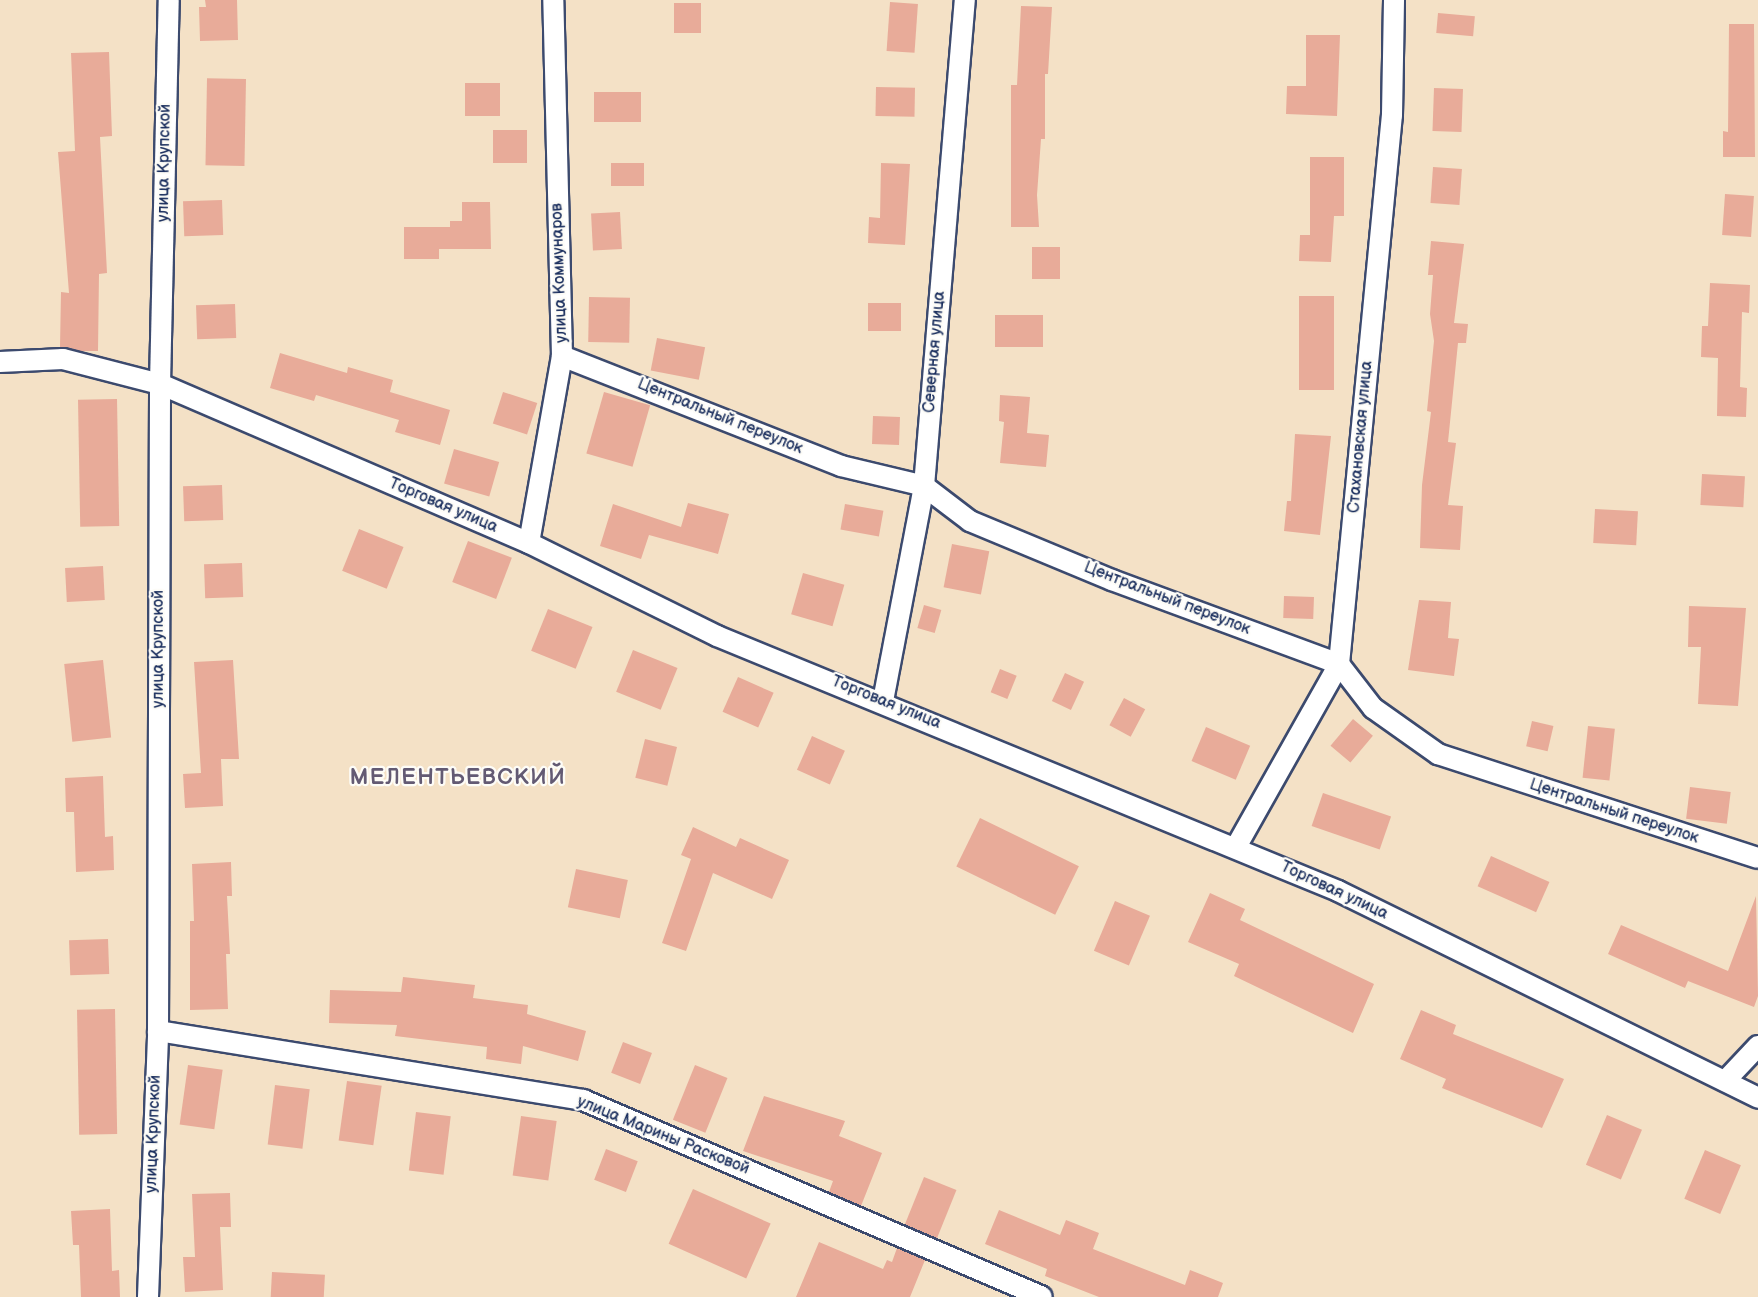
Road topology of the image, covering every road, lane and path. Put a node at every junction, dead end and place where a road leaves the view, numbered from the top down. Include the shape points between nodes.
1 (169, 0) edge
2 (553, 0) edge
3 (965, 0) edge
4 (1394, 0) edge
5 (562, 356) junction
6 (0, 362) edge
7 (160, 384) junction
8 (924, 486) junction
9 (529, 543) junction
10 (1339, 664) junction
11 (883, 701) junction
12 (1236, 847) junction
13 (1758, 858) edge
14 (158, 1030) junction
15 (1758, 1046) edge
16 (1725, 1081) junction
17 (1758, 1098) edge
18 (148, 1297) edge
19 (1042, 1297) edge

1 - 7 street, улица Крупской
2 - 5 street, улица Коммунаров
3 - 8 street, Северная улица
4 - 10 street, Стахановская улица via 1392,115
5 - 8 street, Центральный переулок via 841,466
5 - 9 street, улица Коммунаров
6 - 7 street, Торговая улица via 63,359
7 - 9 street, Торговая улица
7 - 14 street, улица Крупской
8 - 10 street, Центральный переулок via 970,521 1112,580
8 - 11 street, Северная улица
9 - 11 street, Торговая улица via 717,636
10 - 12 street, Стахановская улица
10 - 13 street, Центральный переулок via 1373,708 1438,754
11 - 12 street, Торговая улица
12 - 16 street, Торговая улица via 1338,891
14 - 18 street, улица Крупской
14 - 19 street, улица Марины Расковой via 584,1100
15 - 16 street
16 - 17 street, Торговая улица

